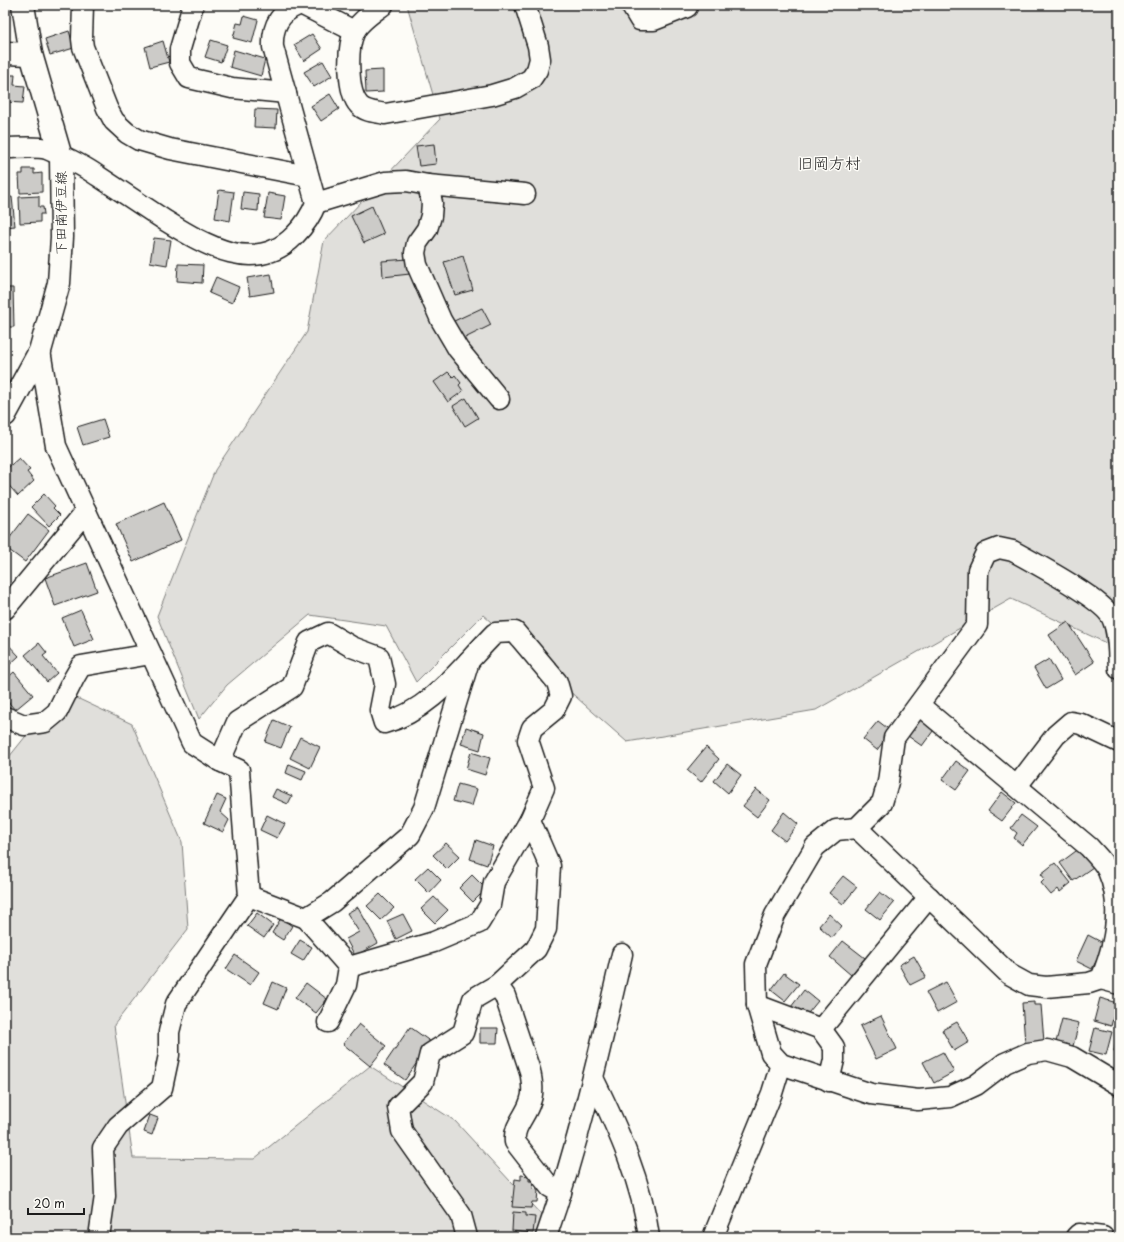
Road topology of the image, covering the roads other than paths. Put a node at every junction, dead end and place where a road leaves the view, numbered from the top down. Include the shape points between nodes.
1 (23, 5) edge
2 (83, 5) edge
3 (193, 5) edge
4 (298, 5) edge
5 (303, 5) edge
6 (383, 5) edge
7 (525, 5) edge
8 (632, 5) edge
9 (686, 5) edge
10 (354, 31) junction
11 (5, 53) edge
12 (31, 54) junction
13 (286, 93) junction
14 (5, 148) edge
15 (61, 157) junction
16 (308, 176) junction
17 (428, 185) junction
18 (525, 194) dead end
19 (316, 203) junction
20 (40, 351) junction
21 (499, 399) dead end
22 (5, 415) edge
23 (86, 511) junction
24 (5, 609) edge
25 (152, 654) junction
26 (471, 657) junction
27 (1119, 669) edge
28 (919, 705) junction
29 (5, 717) edge
30 (1119, 742) edge
31 (220, 761) junction
32 (1017, 786) junction
33 (530, 820) junction
34 (857, 828) junction
35 (249, 896) junction
36 (929, 897) junction
37 (306, 918) junction
38 (622, 954) dead end
39 (349, 967) junction
40 (1110, 981) edge
41 (497, 985) junction
42 (757, 1005) junction
43 (328, 1022) dead end
44 (821, 1029) junction
45 (781, 1064) junction
46 (594, 1080) junction
47 (829, 1081) junction
48 (1119, 1085) edge
49 (561, 1193) junction
50 (99, 1237) edge
51 (467, 1237) edge
52 (546, 1237) edge
53 (649, 1237) edge
54 (713, 1237) edge
55 (1076, 1237) edge
56 (1103, 1237) edge

1 - 12 main road, 下田南伊豆線
2 - 16 street via 84,47 107,108 114,121 127,133 139,140 170,149
3 - 13 street via 180,50 180,64 188,78 232,88
4 - 13 street via 280,17 275,24 272,37
5 - 10 street
6 - 10 street
7 - 10 street via 540,59 531,80 492,95 385,114 360,106 354,98 350,44
8 - 9 street via 640,20 654,20 687,7
11 - 12 main road
12 - 15 main road, 下田南伊豆線
13 - 16 street
14 - 15 street via 46,149
15 - 19 street via 97,175 191,236 215,248 238,254 262,254 274,251 285,244 303,227 312,215
15 - 20 main road, 下田南伊豆線 via 62,237 59,283
16 - 19 street
17 - 18 street
17 - 19 street via 406,181 385,182
17 - 21 street via 432,203 431,216 427,229 416,243 418,265 441,320 458,349
20 - 22 main road, 下田南伊豆線
20 - 23 street via 56,446
23 - 24 street
23 - 25 street
25 - 29 street via 81,666 57,712 45,722 24,725
25 - 31 street via 192,743
26 - 31 street via 432,698 400,719 384,723 380,710 385,684 379,657 328,634 309,642 292,687 237,722
26 - 33 street via 495,632 515,632 557,682 561,696 554,710 532,728 528,740 544,788
26 - 37 street via 424,808 410,834 332,902
27 - 28 street via 1116,632 1111,616 1085,594 1014,551 999,548 986,553 978,570 977,625
28 - 32 street
28 - 34 street via 894,738 888,782 882,803
30 - 32 street via 1071,722 1056,735
31 - 35 street via 239,770
32 - 40 street via 1089,847 1108,870 1118,907 1109,960
33 - 39 street via 494,882 490,905 479,923 434,942
33 - 41 street via 550,866 546,929 536,949
34 - 36 street
34 - 42 street via 836,830 815,847 775,915 756,964
35 - 37 street
35 - 50 street via 176,1004 169,1032 170,1055 162,1088 118,1126 103,1148 105,1196
36 - 40 street via 1009,974 1029,985 1068,986
36 - 44 street
37 - 39 street
38 - 46 street
39 - 43 street via 346,985
41 - 49 street via 505,996 532,1084 531,1102 514,1134 515,1142 550,1187
41 - 51 street via 473,999 463,1033 430,1054 423,1082 398,1108 402,1131 461,1215
42 - 44 street
42 - 45 street via 772,1053
44 - 47 street via 834,1047
45 - 47 street
45 - 54 street via 772,1093
46 - 49 street
46 - 53 street via 621,1134 646,1217
47 - 48 street via 871,1094 918,1100 950,1096 976,1085 1006,1063 1028,1053 1047,1050 1072,1057
49 - 52 street
55 - 56 street via 1079,1234

